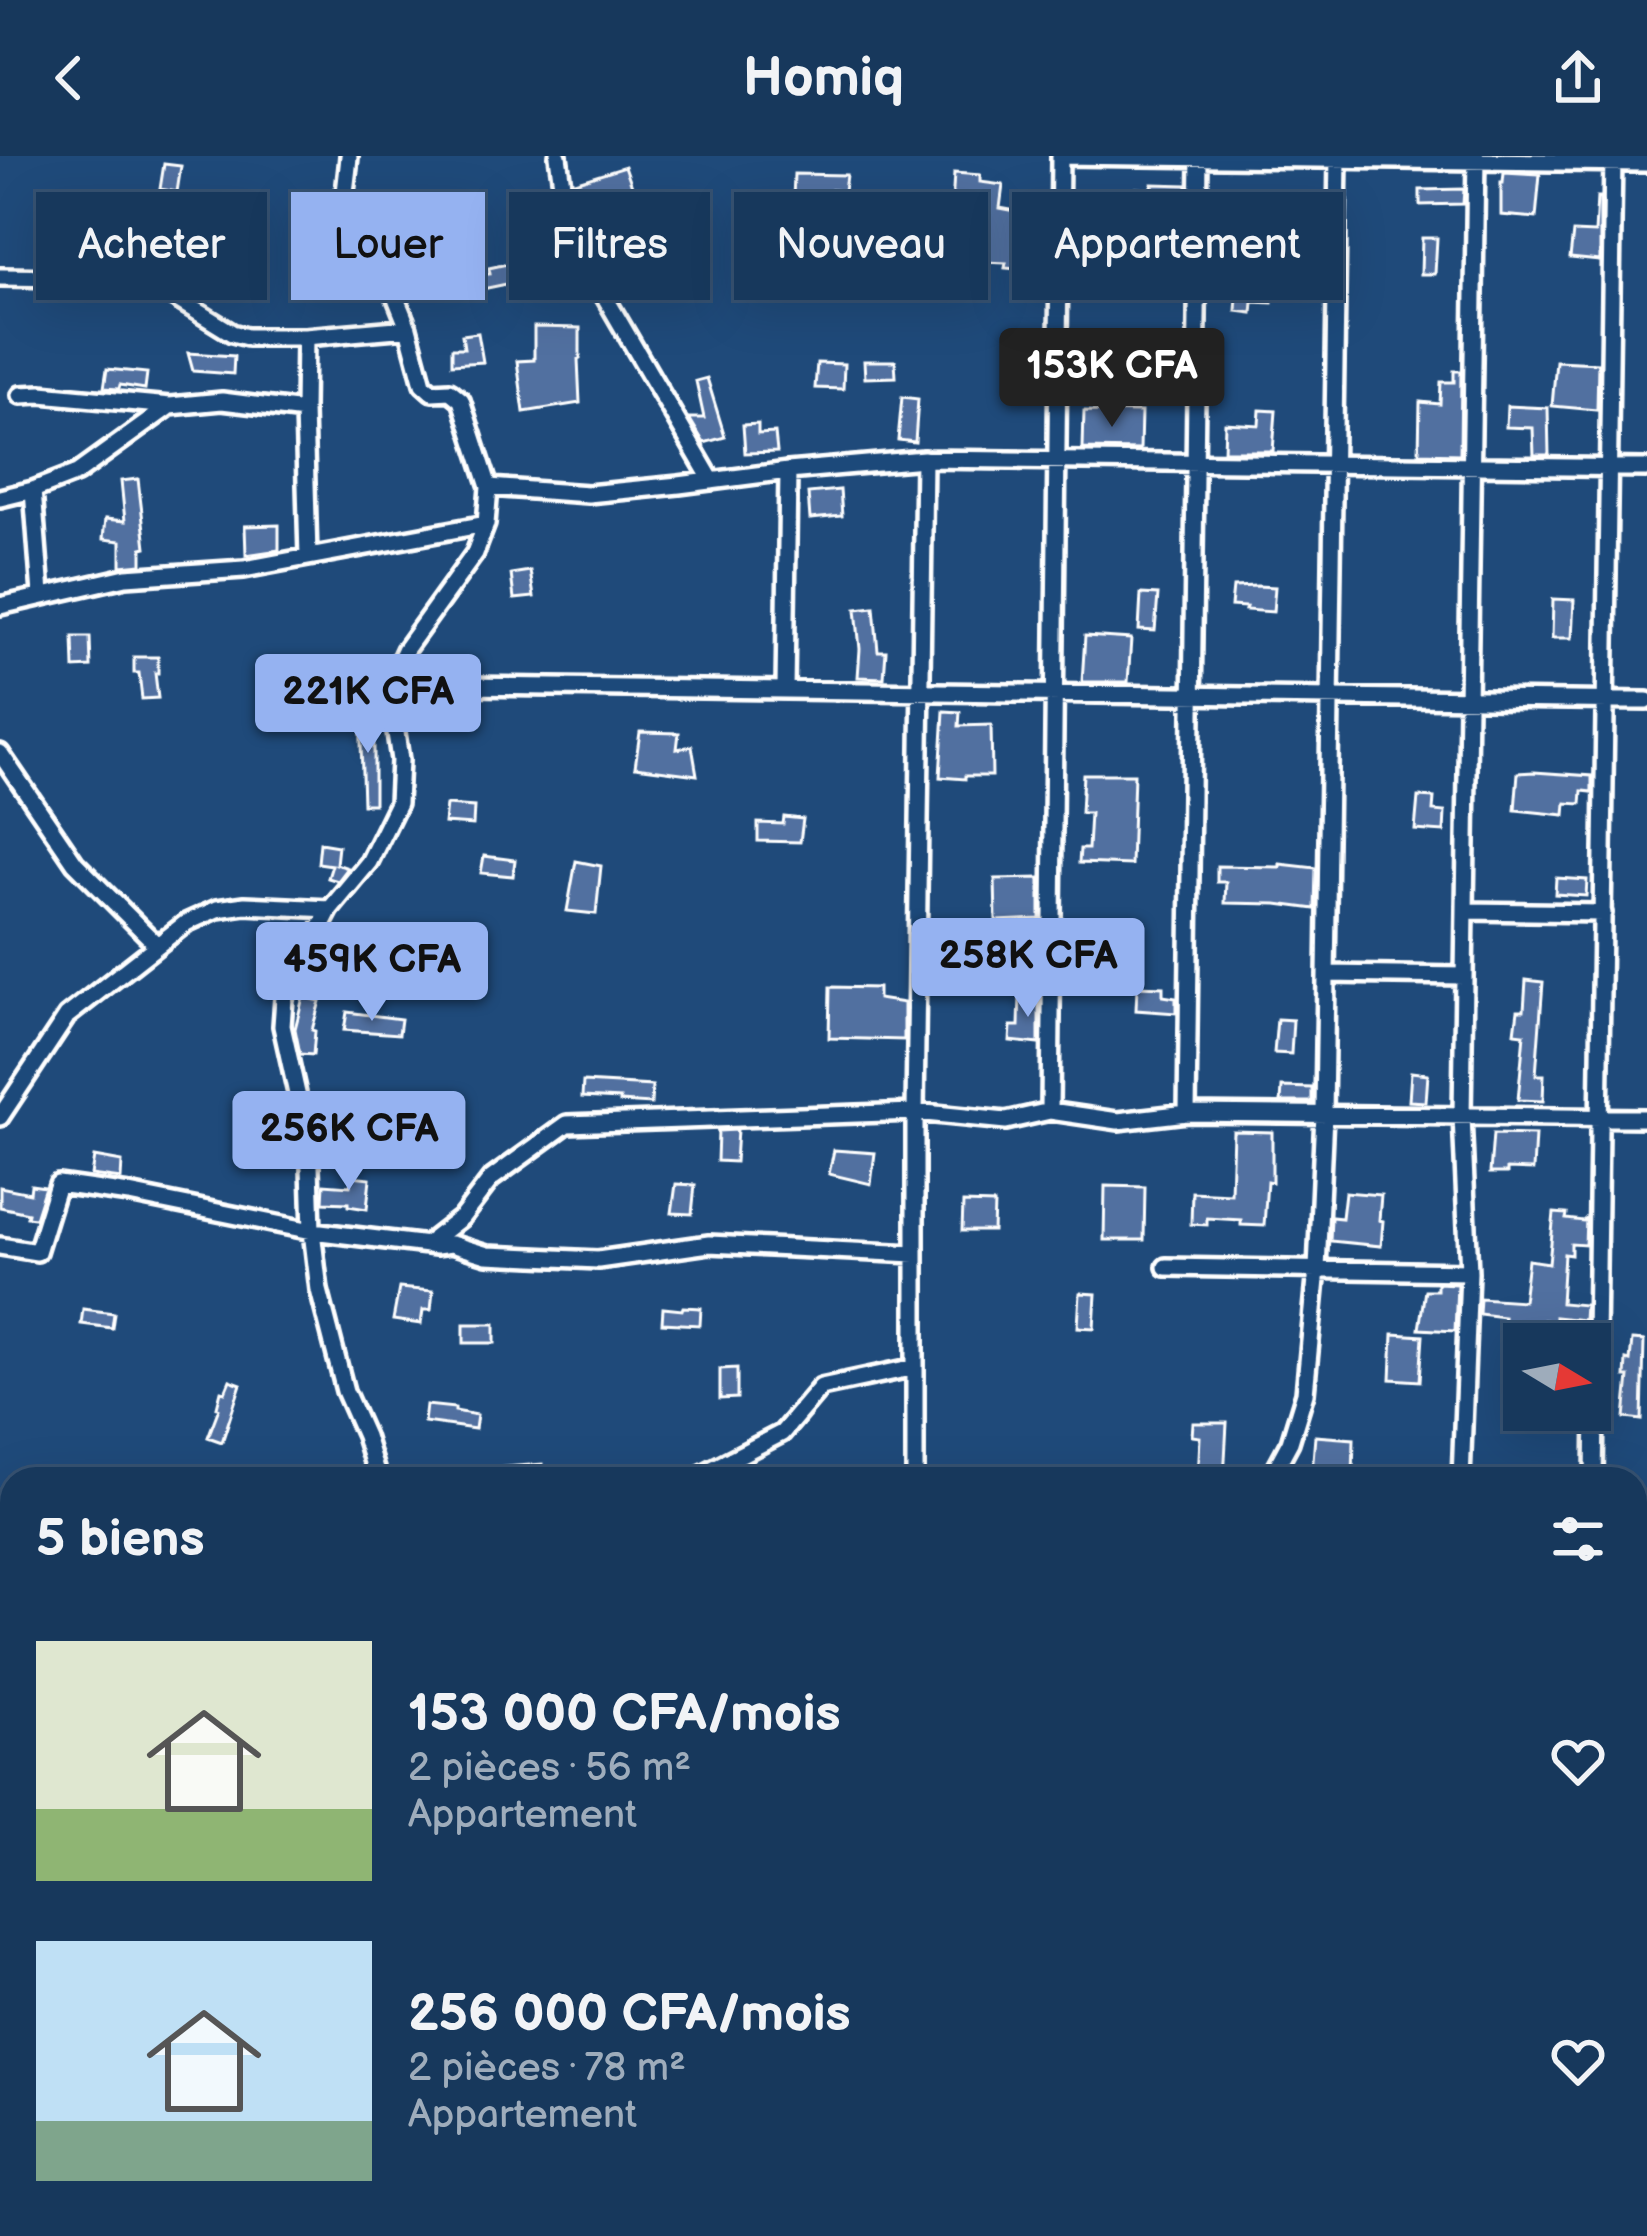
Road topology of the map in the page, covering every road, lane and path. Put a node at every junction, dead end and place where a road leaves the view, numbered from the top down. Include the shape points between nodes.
1 (349, 156) edge
2 (558, 156) edge
3 (1060, 156) edge
4 (1199, 157) edge
5 (1338, 158) edge
6 (1476, 159) edge
7 (1613, 159) edge
8 (1647, 163) edge
9 (0, 277) edge
10 (408, 328) junction
11 (305, 337) junction
12 (21, 395) dead end
13 (170, 406) junction
14 (304, 411) junction
15 (924, 459) junction
16 (1056, 461) junction
17 (1194, 463) junction
18 (1334, 464) junction
19 (1472, 466) junction
20 (1609, 468) junction
21 (1647, 468) edge
22 (788, 471) junction
23 (712, 481) junction
24 (489, 487) junction
25 (34, 490) junction
26 (0, 498) edge
27 (486, 524) junction
28 (308, 557) junction
29 (41, 594) junction
30 (0, 606) edge
31 (389, 685) junction
32 (784, 690) junction
33 (921, 692) junction
34 (1053, 694) junction
35 (1191, 695) junction
36 (1330, 697) junction
37 (1468, 699) junction
38 (1605, 700) junction
39 (1647, 701) edge
40 (0, 754) edge
41 (330, 909) junction
42 (1465, 911) junction
43 (1603, 913) junction
44 (157, 945) junction
45 (1326, 974) junction
46 (1464, 976) junction
47 (1050, 1111) junction
48 (915, 1112) junction
49 (1186, 1113) junction
50 (1324, 1114) junction
51 (1462, 1116) junction
52 (0, 1117) edge
53 (1599, 1118) junction
54 (1647, 1118) edge
55 (311, 1231) junction
56 (426, 1245) junction
57 (0, 1246) edge
58 (915, 1254) junction
59 (1166, 1268) dead end
60 (1317, 1270) junction
61 (1469, 1272) junction
62 (915, 1367) junction
63 (374, 1467) edge
64 (716, 1467) edge
65 (915, 1467) edge
66 (1276, 1467) edge
67 (1462, 1467) edge
68 (1594, 1467) edge

1 - 10 street via 344,264 352,275 388,278
2 - 23 street via 569,236
3 - 4 street
3 - 16 street
4 - 5 street
4 - 17 street
5 - 6 street
5 - 18 street
6 - 7 street
6 - 19 street
7 - 8 street
7 - 20 street
9 - 11 street via 164,291 232,333
10 - 11 street
10 - 24 street via 423,384 460,400
11 - 14 street
12 - 13 street
13 - 14 street via 222,401
13 - 25 street via 76,473
14 - 28 street
15 - 16 street
15 - 22 street
15 - 33 street
16 - 17 street
16 - 34 street
17 - 18 street
17 - 35 street
18 - 19 street
18 - 36 street
19 - 20 street
19 - 37 street
20 - 21 street
20 - 38 street
22 - 23 street
22 - 32 street
23 - 24 street via 588,494
24 - 27 street
25 - 26 street
25 - 29 street
27 - 28 street
27 - 31 street via 476,553
28 - 29 street
29 - 30 street
31 - 32 street
31 - 41 street via 398,803 370,862
32 - 33 street
33 - 34 street
33 - 48 street
34 - 35 street
34 - 47 street
35 - 36 street
35 - 49 street
36 - 37 street
36 - 45 street
37 - 38 street
37 - 42 street
38 - 39 street
38 - 43 street
40 - 44 street via 76,863
41 - 44 street via 217,909
41 - 55 street via 284,998 282,1026 310,1167
42 - 43 street
42 - 46 street
43 - 53 street
44 - 52 street via 67,1016
45 - 46 street
45 - 50 street
46 - 51 street
47 - 48 street via 1006,1121
47 - 49 street via 1118,1121
48 - 56 street via 567,1124 491,1180 463,1217
48 - 58 street
49 - 50 street
50 - 51 street
50 - 60 street
51 - 53 street
51 - 61 street
53 - 54 street
53 - 68 street
55 - 56 street
55 - 57 street via 58,1184 37,1252
55 - 63 street via 330,1336
56 - 58 street via 598,1260 709,1244
58 - 62 street
59 - 60 street
60 - 61 street
60 - 66 street via 1305,1393
61 - 67 street
62 - 64 street via 821,1388 782,1433
62 - 65 street

